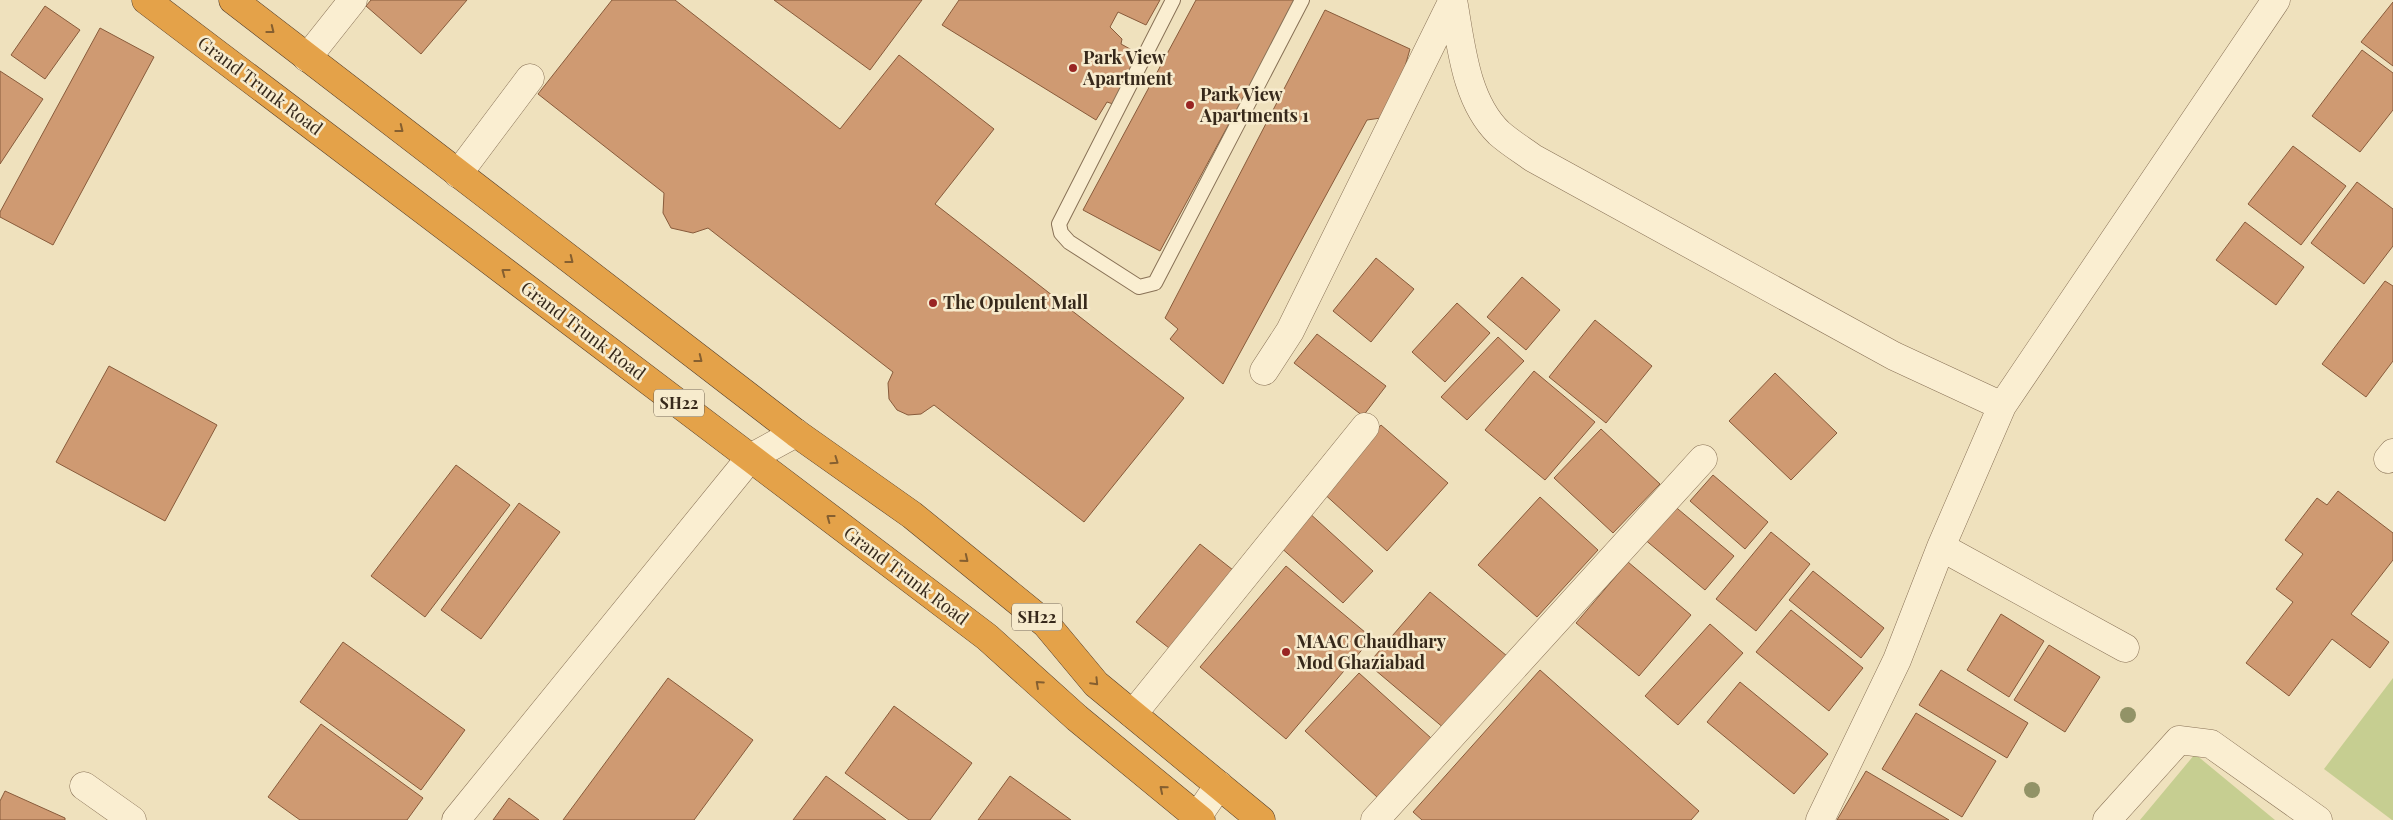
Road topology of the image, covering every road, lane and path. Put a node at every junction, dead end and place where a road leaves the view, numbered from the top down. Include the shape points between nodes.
1 (146, 0) edge
2 (233, 0) edge
3 (353, 0) edge
4 (1173, 0) edge
5 (1302, 0) edge
6 (1453, 0) edge
7 (2276, 0) edge
8 (307, 58) junction
9 (530, 78) dead end
10 (458, 174) junction
11 (1264, 372) dead end
12 (2002, 406) junction
13 (1365, 427) dead end
14 (796, 433) junction
15 (750, 458) junction
16 (1703, 459) dead end
17 (1941, 547) junction
18 (2125, 648) dead end
19 (1133, 714) junction
20 (1219, 785) junction
21 (84, 786) dead end
22 (1198, 819) edge
23 (132, 820) edge
24 (456, 820) edge
25 (1261, 820) edge
26 (1375, 820) edge
27 (1820, 820) edge
28 (2107, 820) edge
29 (2318, 820) edge

15 -> 1 highway, Grand Trunk Road / SH22
2 -> 8 highway, SH22
3 - 8 street
4 - 5 lane via 1059,224 1061,233 1069,242 1139,287 1155,283
6 - 11 street via 1290,331
6 - 12 street via 1476,100 1498,132 1533,158 1894,356
7 - 12 street
8 -> 10 highway, SH22
9 - 10 street
10 -> 14 highway, SH22
12 - 17 street
13 - 19 street
14 - 15 street
14 -> 19 highway, SH22 via 912,515 1046,624 1096,684
22 -> 15 highway, Grand Trunk Road / SH22 via 1077,718 987,637
15 - 24 street
16 - 26 street
17 - 18 street
17 - 27 street via 1897,660
19 - 20 highway, SH22
20 - 22 street
20 - 25 highway, SH22
21 - 23 street
28 - 29 street via 2179,740 2211,744

